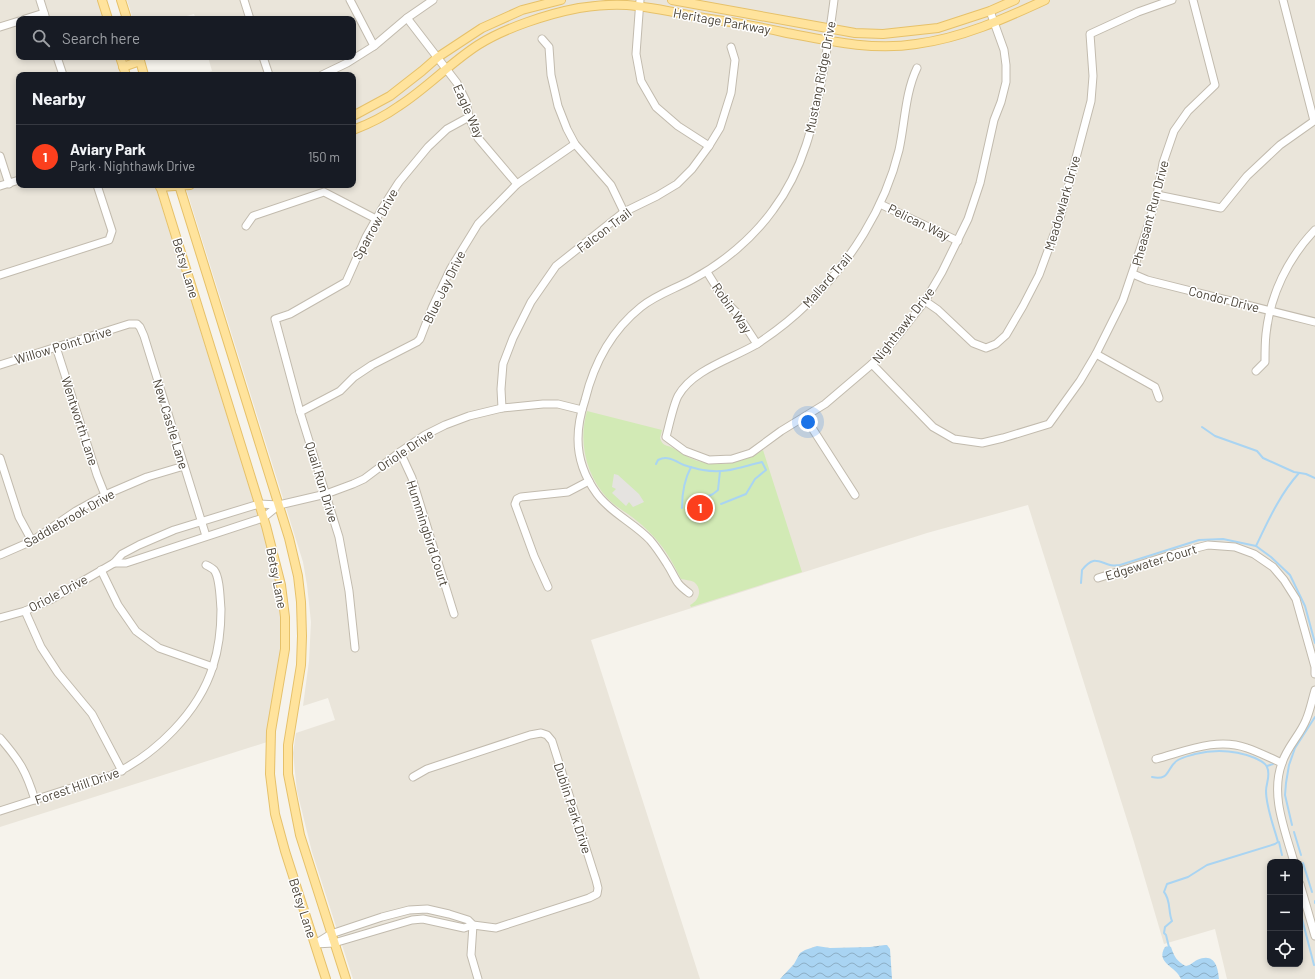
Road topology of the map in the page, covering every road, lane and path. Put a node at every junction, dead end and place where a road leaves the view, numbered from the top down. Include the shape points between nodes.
1 (40, 0) edge
2 (102, 0) edge
3 (121, 0) edge
4 (244, 0) edge
5 (350, 0) edge
6 (433, 0) edge
7 (561, 0) edge
8 (672, 0) edge
9 (834, 0) edge
10 (1015, 0) edge
11 (1046, 0) edge
12 (1172, 0) edge
13 (1194, 0) edge
14 (1283, 0) edge
15 (640, 3) edge
16 (990, 11) junction
17 (45, 16) edge
18 (107, 16) edge
19 (126, 16) edge
20 (249, 16) edge
21 (407, 18) junction
22 (16, 22) edge
23 (994, 22) junction
24 (0, 27) edge
25 (831, 29) junction
26 (542, 39) dead end
27 (829, 41) junction
28 (374, 46) junction
29 (732, 47) dead end
30 (356, 57) edge
31 (438, 57) junction
32 (58, 60) edge
33 (121, 60) edge
34 (138, 60) edge
35 (139, 60) edge
36 (264, 60) edge
37 (352, 60) edge
38 (446, 68) junction
39 (918, 68) dead end
40 (125, 71) edge
41 (62, 72) edge
42 (143, 72) edge
43 (268, 72) edge
44 (328, 72) edge
45 (356, 114) edge
46 (469, 117) junction
47 (356, 129) edge
48 (575, 144) junction
49 (709, 146) junction
50 (0, 156) edge
51 (16, 181) edge
52 (9, 184) junction
53 (517, 184) junction
54 (0, 186) edge
55 (98, 188) edge
56 (162, 188) edge
57 (180, 188) edge
58 (1157, 195) junction
59 (880, 204) junction
60 (624, 212) junction
61 (376, 219) junction
62 (246, 226) dead end
63 (1315, 230) edge
64 (958, 241) junction
65 (707, 272) junction
66 (1133, 274) junction
67 (0, 275) edge
68 (925, 301) junction
69 (1269, 311) junction
70 (275, 319) joint
71 (1315, 322) edge
72 (125, 325) joint
73 (757, 344) junction
74 (56, 347) junction
75 (1096, 354) junction
76 (872, 364) junction
77 (0, 365) edge
78 (1256, 371) dead end
79 (1159, 398) dead end
80 (502, 408) junction
81 (582, 410) junction
82 (300, 412) junction
83 (805, 416) junction
84 (666, 437) joint
85 (400, 452) junction
86 (0, 458) edge
87 (184, 466) junction
88 (589, 481) junction
89 (326, 494) junction
90 (105, 495) junction
91 (855, 496) dead end
92 (259, 504) junction
93 (279, 505) junction
94 (263, 518) junction
95 (202, 522) junction
96 (206, 536) junction
97 (32, 541) junction
98 (0, 555) edge
99 (114, 563) junction
100 (206, 565) dead end
101 (101, 570) junction
102 (1098, 578) dead end
103 (548, 587) dead end
104 (689, 593) dead end
105 (25, 611) junction
106 (454, 614) dead end
107 (0, 618) edge
108 (355, 648) dead end
109 (213, 667) junction
110 (1315, 674) edge
111 (1315, 690) edge
112 (0, 738) edge
113 (1156, 760) dead end
114 (1282, 763) junction
115 (122, 771) junction
116 (413, 777) dead end
117 (35, 800) junction
118 (0, 811) edge
119 (1293, 859) edge
120 (1303, 894) edge
121 (419, 910) junction
122 (419, 919) junction
123 (367, 922) junction
124 (473, 925) junction
125 (370, 932) junction
126 (331, 934) junction
127 (1315, 936) edge
128 (315, 944) junction
129 (334, 944) junction
130 (326, 979) edge
131 (346, 979) edge
132 (478, 979) edge

1 - 17 street
2 - 18 main road
3 - 19 main road
4 - 20 street
5 - 28 street
6 - 21 street
7 - 31 main road via 522,10 482,28
8 - 25 main road, Heritage Parkway
9 - 25 street, Mustang Ridge Drive
10 - 16 main road, Heritage Parkway
11 - 23 main road, Heritage Parkway
12 - 68 street, Meadowlark Drive via 1090,34 1093,76 1091,101 1060,218 1039,275 1006,335 996,344 986,348 973,343
13 - 58 street, Pheasant Run Drive via 1215,85 1188,111 1174,132 1163,163
14 - 58 street via 1314,120 1280,144 1247,176 1221,208
15 - 27 main road, Heritage Parkway
15 - 38 main road, Heritage Parkway via 579,8 511,28 478,44
15 - 49 street via 636,54 641,81 656,107 678,126
16 - 23 street, Nighthawk Drive
16 - 25 main road, Heritage Parkway via 930,29 883,34
21 - 28 street
21 - 31 street, Eagle Way
22 - 24 street
23 - 27 main road, Heritage Parkway via 968,33 914,45 880,46
23 - 64 street, Nighthawk Drive via 1004,50 1006,82 994,120 980,183
25 - 27 street, Mustang Ridge Drive
26 - 48 street via 549,46 551,75 558,106
27 - 65 street, Mustang Ridge Drive via 806,148 792,180 773,210 749,238
28 - 30 street
29 - 49 street, Falcon Trail via 735,60 731,93 720,128
31 - 38 street, Eagle Way
31 - 45 main road via 390,96
32 - 41 street
33 - 40 main road
34 - 40 main road
35 - 42 main road
36 - 43 street
37 - 44 street
38 - 46 street, Eagle Way via 466,101
38 - 47 main road, Heritage Parkway via 400,106
39 - 59 street, Mallard Trail via 912,80 898,152
46 - 53 street, Eagle Way via 478,138
46 - 61 street, Sparrow Drive via 447,129 428,147 399,182
48 - 53 street, Blue Jay Drive
48 - 60 street via 611,185
49 - 60 street, Falcon Trail via 677,184
50 - 52 street
51 - 52 street
52 - 54 street
53 - 82 street, Blue Jay Drive via 478,224 451,268 420,340 372,366 340,390
55 - 67 street via 112,232 109,240
56 - 92 main road, Betsy Lane
57 - 93 main road, Betsy Lane
58 - 66 street, Pheasant Run Drive
59 - 64 street, Pelican Way
59 - 73 street, Mallard Trail via 857,245 826,285 788,322
60 - 80 street, Falcon Trail via 556,266 531,302 503,364
61 - 62 street via 324,192 253,216
61 - 70 street, Sparrow Drive via 346,282 290,314
63 - 69 street via 1303,242 1285,271
64 - 68 street, Nighthawk Drive
65 - 73 street, Robin Way
65 - 81 street, Mustang Ridge Drive via 656,297 637,310 622,325 597,362
66 - 69 street, Condor Drive via 1147,280
66 - 75 street, Pheasant Run Drive
68 - 76 street, Nighthawk Drive
69 - 71 street, Condor Drive
69 - 78 street via 1265,362
70 - 82 street, Quail Run Drive
72 - 74 street, Willow Point Drive
72 - 87 street, New Castle Lane via 137,324 142,330
73 - 84 street, Mallard Trail via 688,382 678,397
74 - 77 street, Willow Point Drive
74 - 90 street, Wentworth Lane
75 - 76 street, Pheasant Run Drive via 1049,424 982,443 954,439 933,427
75 - 79 street via 1155,387
76 - 83 street, Nighthawk Drive via 825,404
80 - 81 street, Oriole Drive via 558,404
80 - 85 street, Oriole Drive via 445,425
81 - 88 street, Mustang Ridge Drive via 578,440 582,465
82 - 89 street, Quail Run Drive
83 - 84 street, Nighthawk Drive via 751,453 732,459 709,460 685,451
83 - 91 street
85 - 89 street, Oriole Drive via 364,479
85 - 106 street, Hummingbird Court via 412,478
86 - 97 street via 19,518
87 - 90 street, Saddlebrook Drive via 147,477
87 - 95 street, New Castle Lane
88 - 103 street via 568,492 521,497 515,504
88 - 104 street, Mustang Ridge Drive via 604,502 650,541 678,583
89 - 93 street, Oriole Drive
89 - 108 street, Quail Run Drive via 339,537 350,591
90 - 97 street, Saddlebrook Drive
92 - 93 street, Oriole Drive
92 - 94 main road, Betsy Lane
92 - 95 street, Oriole Drive
93 - 94 street, Oriole Drive
93 - 126 main road, Betsy Lane via 294,557 301,602 301,665 288,745 288,774 300,835
94 - 96 street, Oriole Drive
94 - 128 main road, Betsy Lane via 281,585 285,617 285,649 271,731 270,774 275,814
95 - 96 street, New Castle Lane
95 - 99 street, Oriole Drive via 174,530 139,545 122,554
96 - 99 street, Oriole Drive via 126,563
97 - 98 street, Saddlebrook Drive
99 - 101 street, Oriole Drive
100 - 109 street, Forest Hill Drive via 214,570 221,604 220,634
101 - 105 street, Oriole Drive via 58,596
101 - 109 street via 118,605 136,631 159,648
102 - 110 street, Edgewater Court via 1208,545 1235,547 1254,554 1273,567 1296,599
105 - 107 street, Oriole Drive
105 - 115 street via 41,647 92,714
109 - 115 street, Forest Hill Drive via 199,696 181,722 144,757
111 - 114 street via 1306,720
112 - 117 street via 24,769
113 - 114 street via 1205,745 1228,744 1247,748
114 - 119 street via 1277,795
115 - 117 street, Forest Hill Drive
116 - 124 street, Dublin Park Drive via 427,769 530,735 545,734 552,741 596,880 597,894 505,926 496,928
117 - 118 street, Forest Hill Drive
120 - 127 street
121 - 122 street
121 - 123 street, Dublin Park Drive via 409,910
121 - 124 street, Dublin Park Drive via 427,909 449,914 468,920
122 - 124 street, Dublin Park Drive via 464,928
122 - 125 street, Dublin Park Drive
123 - 125 street
123 - 126 street, Dublin Park Drive
124 - 132 street via 471,955
125 - 129 street, Dublin Park Drive
126 - 128 street, Dublin Park Drive
126 - 129 main road, Betsy Lane
128 - 129 street, Dublin Park Drive
128 - 130 main road, Betsy Lane
129 - 131 main road, Betsy Lane

